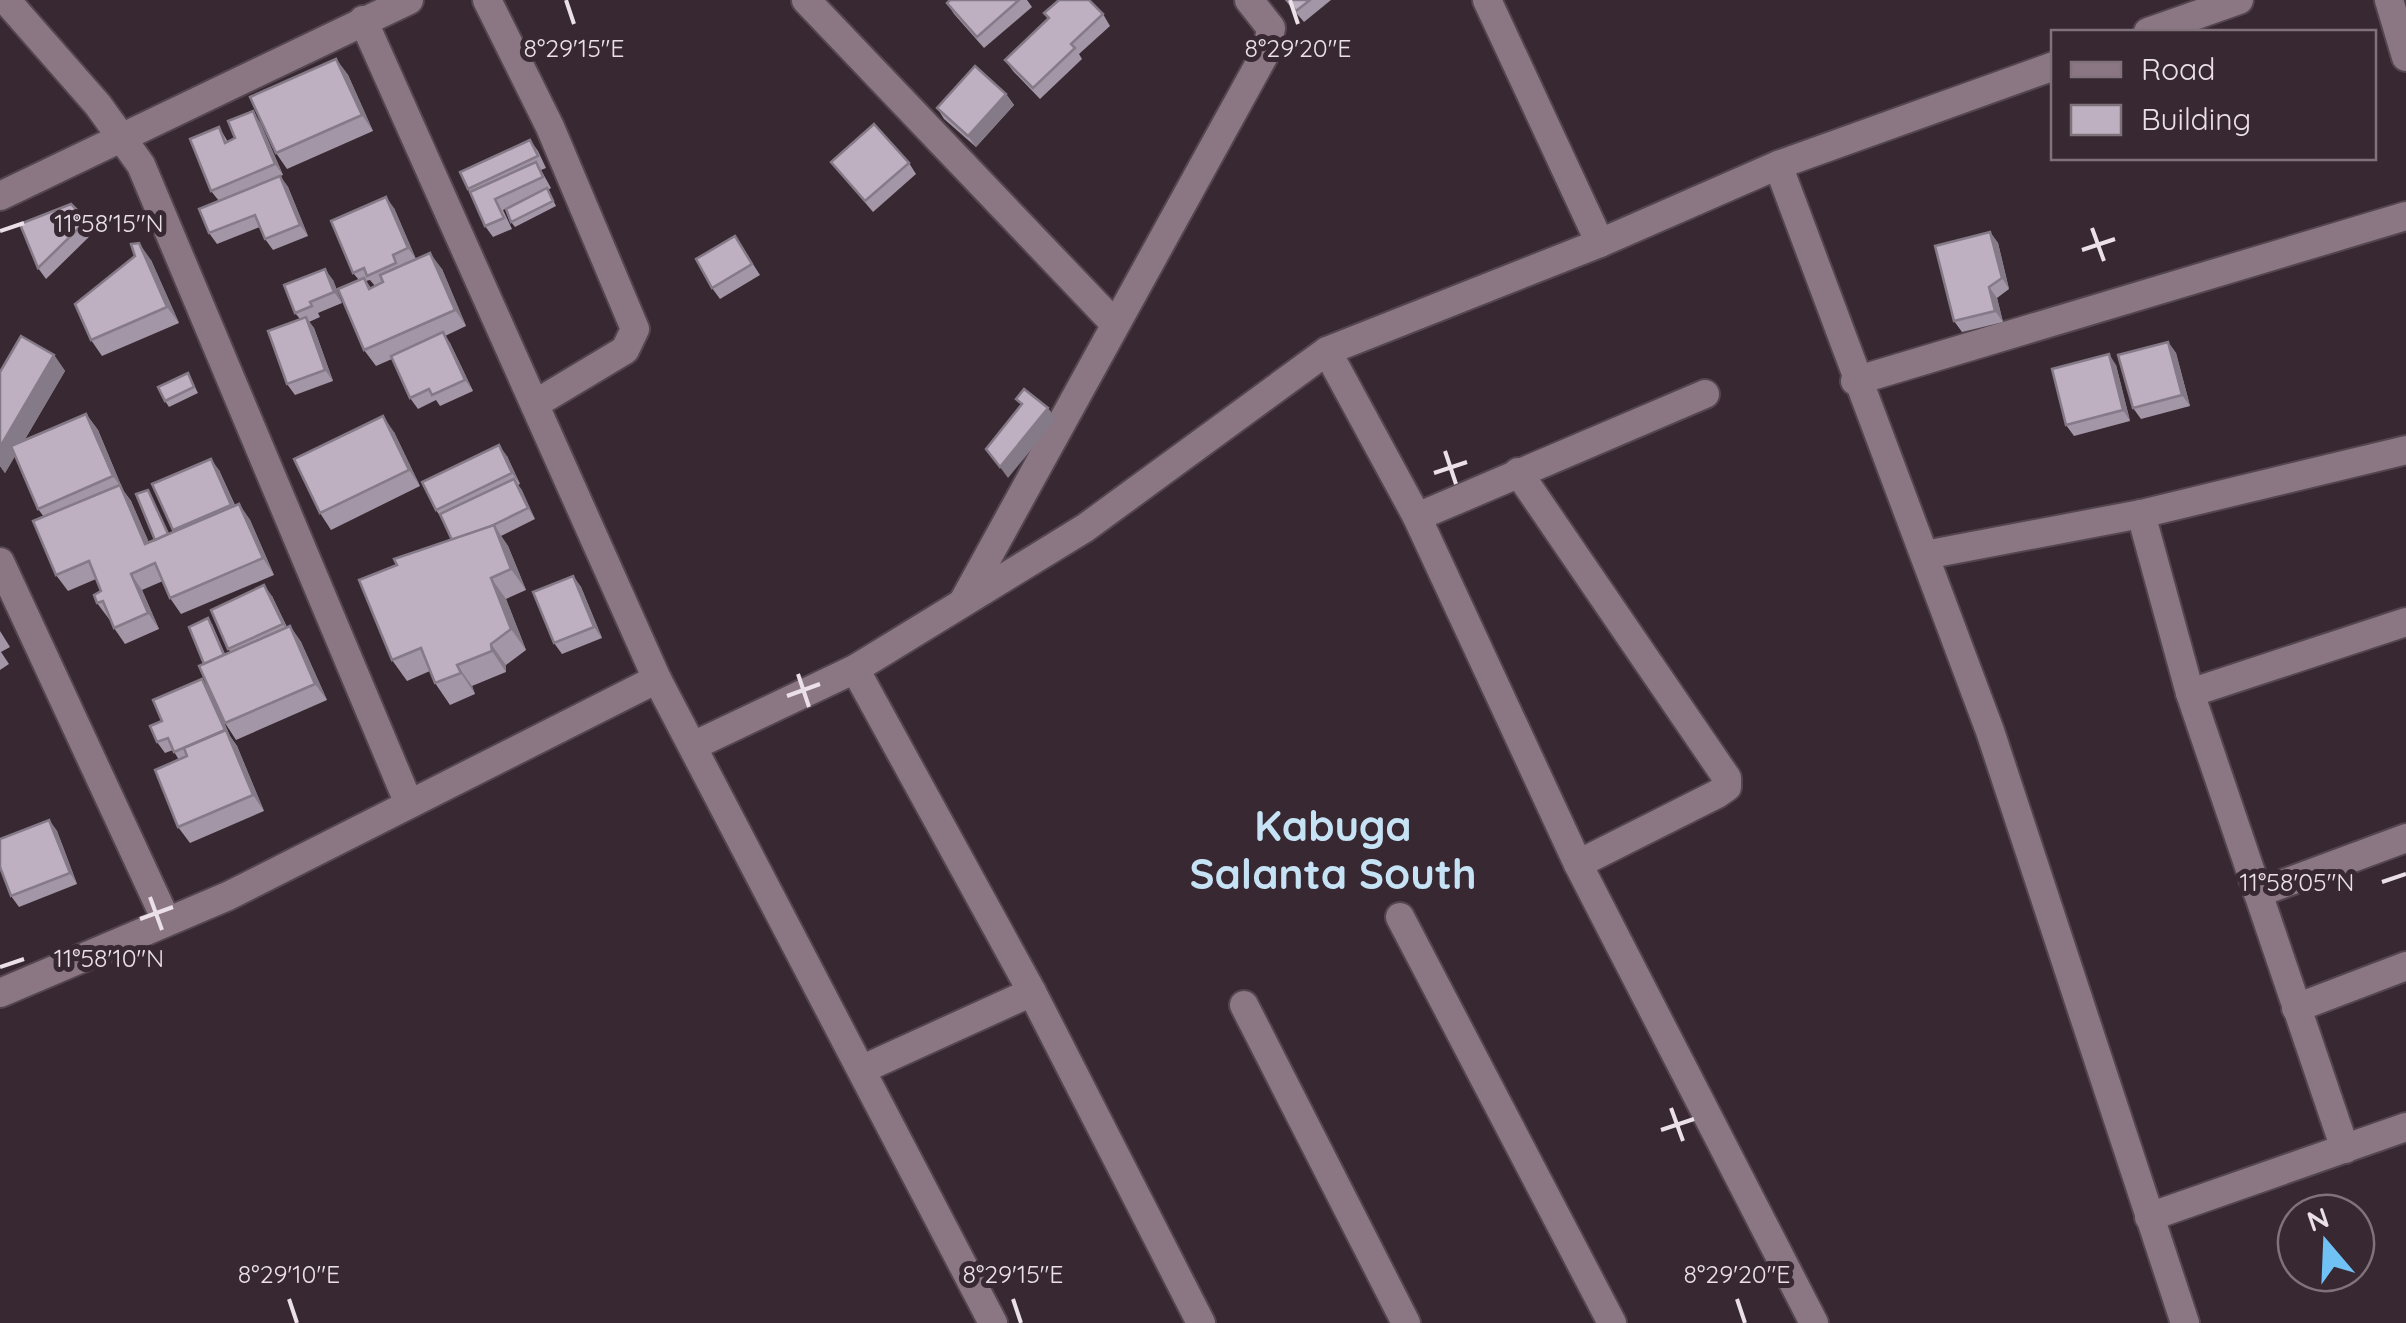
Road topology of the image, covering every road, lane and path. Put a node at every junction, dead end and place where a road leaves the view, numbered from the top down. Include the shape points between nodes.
1 (6, 0) edge
2 (409, 0) edge
3 (487, 0) edge
4 (1249, 0) edge
5 (1488, 0) edge
6 (2238, 0) edge
7 (2388, 0) edge
8 (816, 4) edge
9 (363, 20) junction
10 (2154, 30) edge
11 (2406, 57) edge
12 (2051, 67) edge
13 (122, 139) junction
14 (1778, 165) junction
15 (0, 196) edge
16 (2406, 216) edge
17 (1600, 242) junction
18 (1115, 324) junction
19 (1327, 351) junction
20 (1856, 381) junction
21 (1704, 394) dead end
22 (534, 404) junction
23 (2406, 450) edge
24 (1518, 472) junction
25 (2142, 514) junction
26 (1417, 517) junction
27 (1925, 555) junction
28 (0, 562) edge
29 (962, 603) junction
30 (2406, 622) edge
31 (855, 669) junction
32 (657, 680) junction
33 (2190, 693) junction
34 (693, 746) junction
35 (409, 804) junction
36 (2406, 838) edge
37 (1578, 864) junction
38 (2258, 892) junction
39 (1400, 917) dead end
40 (166, 920) junction
41 (2406, 966) edge
42 (1032, 992) junction
43 (0, 993) edge
44 (1244, 1005) dead end
45 (2296, 1008) junction
46 (862, 1069) junction
47 (2406, 1127) edge
48 (2344, 1149) junction
49 (2148, 1218) junction
50 (2182, 1322) edge
51 (993, 1323) edge
52 (1202, 1323) edge
53 (1406, 1323) edge
54 (1612, 1323) edge
55 (1814, 1323) edge

1 - 13 street
2 - 9 street
3 - 22 street via 550,127 636,330 625,350
4 - 18 street via 1271,28 1267,50
5 - 17 street
6 - 10 street
7 - 11 street
8 - 18 street
9 - 13 street
9 - 22 street
12 - 14 street
13 - 15 street
13 - 35 street via 141,165
14 - 17 street
14 - 20 street
16 - 20 street
17 - 19 street
18 - 29 street
19 - 26 street
19 - 29 street via 1085,528
20 - 27 street
21 - 24 street
22 - 32 street
23 - 25 street
24 - 26 street
24 - 37 street via 1727,778 1717,794
25 - 27 street
25 - 33 street
26 - 37 street
27 - 49 street via 1990,731
28 - 40 street
29 - 31 street
30 - 33 street
31 - 34 street
31 - 42 street
32 - 34 street
32 - 35 street
33 - 38 street
34 - 46 street
35 - 40 street via 228,896
36 - 38 street
37 - 55 street
38 - 45 street
39 - 54 street
40 - 43 street
41 - 45 street
42 - 46 street
42 - 52 street
44 - 53 street
45 - 48 street
46 - 51 street
47 - 48 street
48 - 49 street
49 - 50 street

